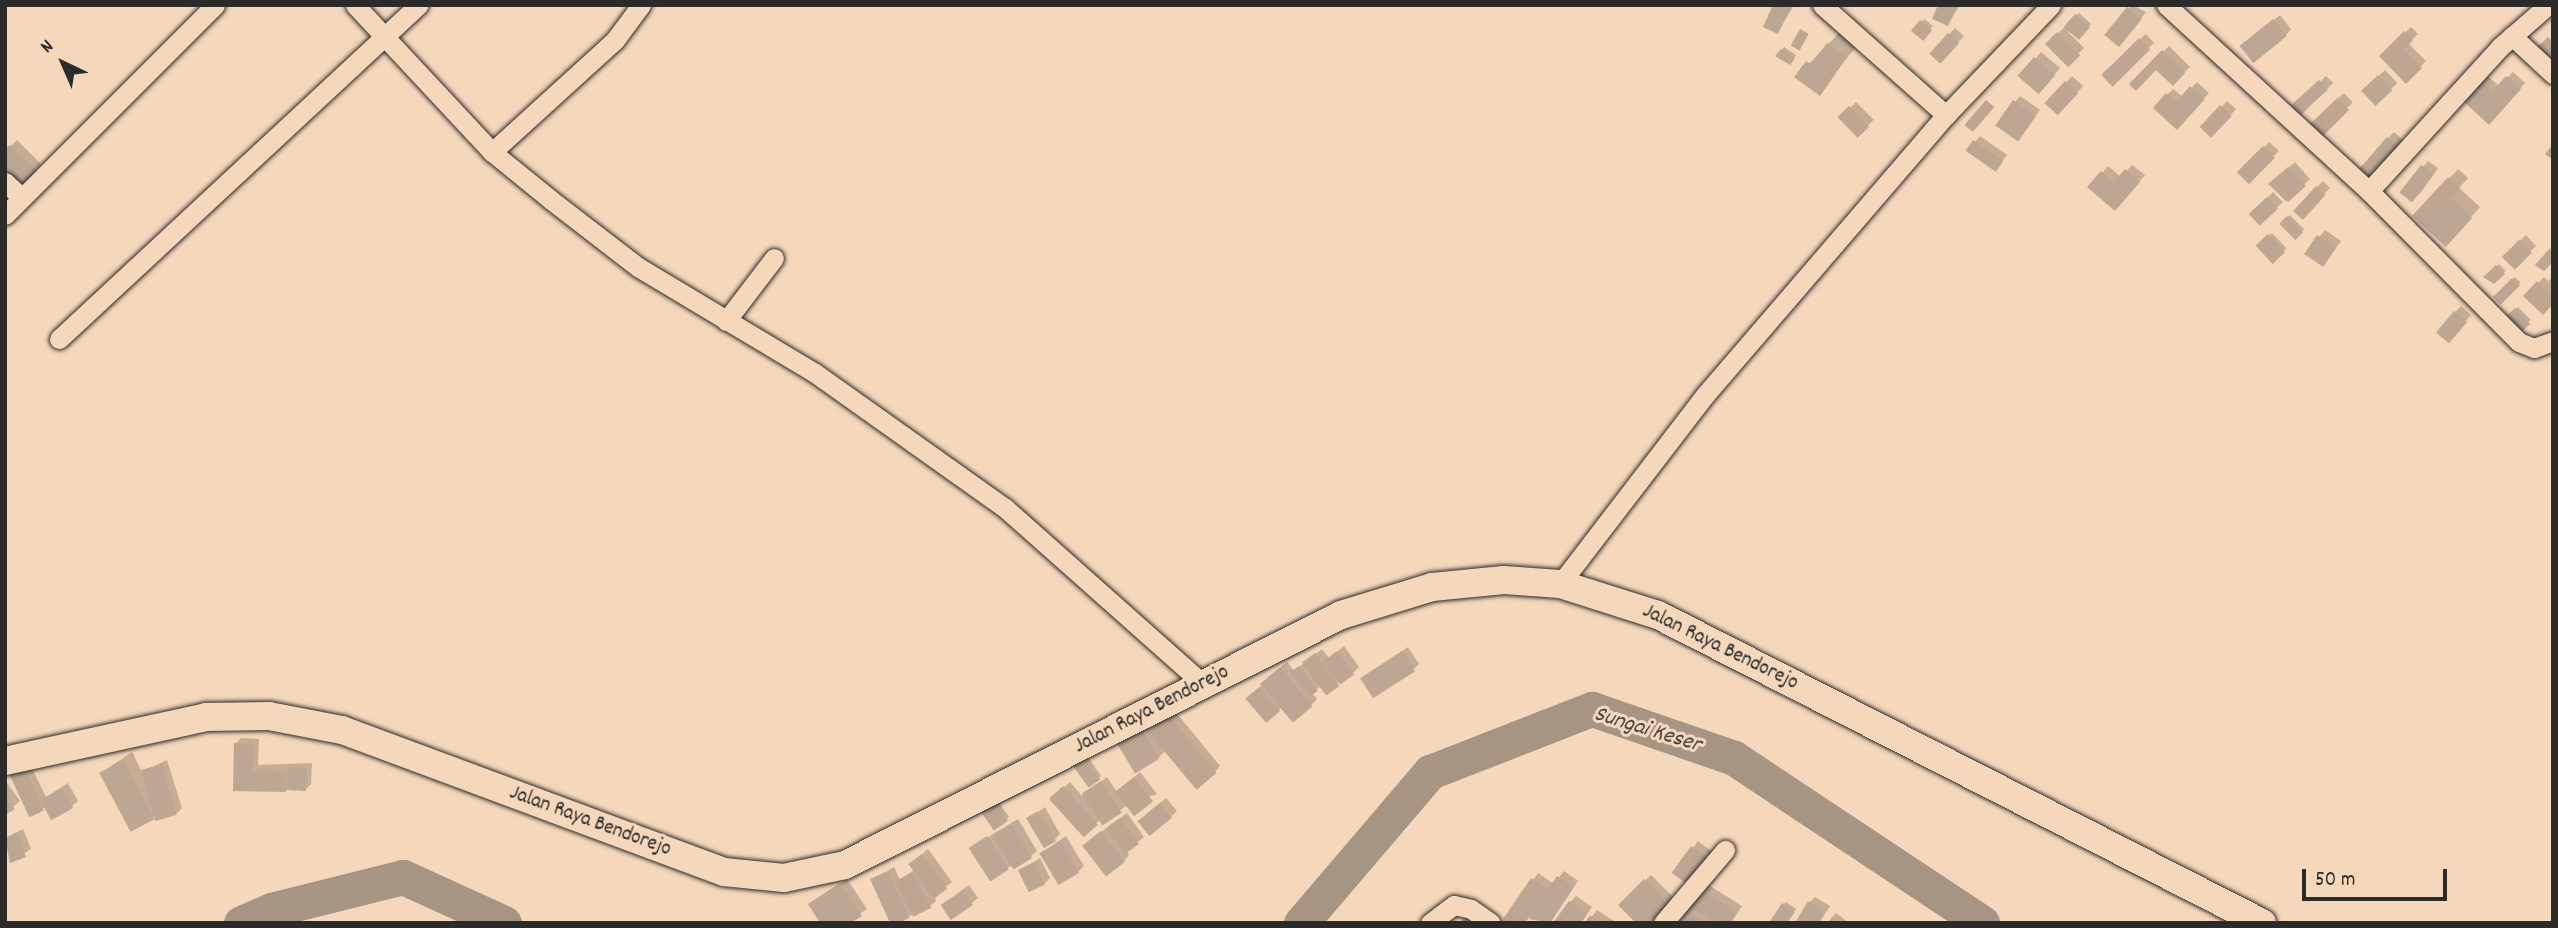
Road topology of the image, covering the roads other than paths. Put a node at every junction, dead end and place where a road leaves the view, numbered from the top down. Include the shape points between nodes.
1 (215, 5) edge
2 (355, 5) edge
3 (419, 5) edge
4 (641, 5) edge
5 (1822, 5) edge
6 (2051, 5) edge
7 (2166, 5) edge
8 (2548, 5) edge
9 (386, 36) junction
10 (2512, 36) junction
11 (2553, 74) edge
12 (1946, 115) junction
13 (492, 152) junction
14 (5, 182) edge
15 (2369, 191) junction
16 (22, 198) junction
17 (5, 215) edge
18 (775, 258) dead end
19 (726, 321) junction
20 (59, 339) dead end
21 (2553, 341) edge
22 (1560, 583) junction
23 (1203, 684) junction
24 (5, 761) edge
25 (1725, 850) dead end
26 (1430, 923) edge
27 (1491, 923) edge
28 (1663, 923) edge
29 (2262, 923) edge

1 - 16 street
2 - 9 street
3 - 9 street
4 - 13 street via 615,40
5 - 12 street
6 - 12 street
7 - 15 street
8 - 10 street
9 - 13 street
9 - 20 street
10 - 11 street
10 - 15 street
12 - 22 street via 1705,396
13 - 19 street via 638,267
14 - 16 street
15 - 21 street via 2519,342 2534,348
16 - 17 street
18 - 19 street
19 - 23 street via 814,373 1005,508
22 - 23 main road, Jalan Raya Bendorejo via 1504,580 1432,587 1341,615
22 - 29 main road, Jalan Raya Bendorejo via 1658,615
23 - 24 main road, Jalan Raya Bendorejo via 845,865 784,878 724,872 342,730 270,716 206,717
25 - 28 street
26 - 27 street via 1454,905 1471,909

